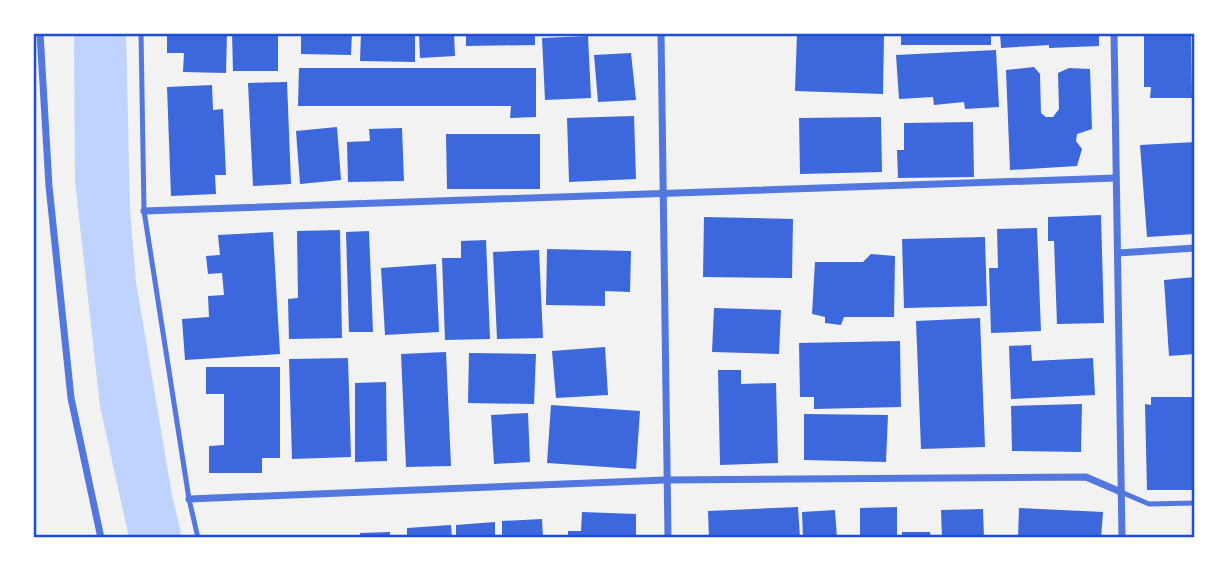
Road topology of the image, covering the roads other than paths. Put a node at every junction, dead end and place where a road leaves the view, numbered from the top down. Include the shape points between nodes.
1 (40, 33) edge
2 (141, 33) edge
3 (661, 33) edge
4 (1114, 33) edge
5 (1116, 178) junction
6 (663, 193) junction
7 (144, 211) junction
8 (1195, 248) edge
9 (1118, 253) junction
10 (665, 481) junction
11 (1121, 492) junction
12 (189, 499) junction
13 (1195, 503) edge
14 (101, 538) edge
15 (198, 538) edge
16 (667, 538) edge
17 (1122, 538) edge

1 - 14 street via 49,186 71,398
2 - 7 lane
3 - 6 street
4 - 5 street
5 - 6 street
5 - 9 street
6 - 7 street
6 - 10 street
7 - 12 lane
8 - 9 street
9 - 11 street
10 - 11 street via 1086,477
10 - 12 street
10 - 16 street
11 - 13 lane via 1149,504
11 - 17 street
12 - 15 lane

